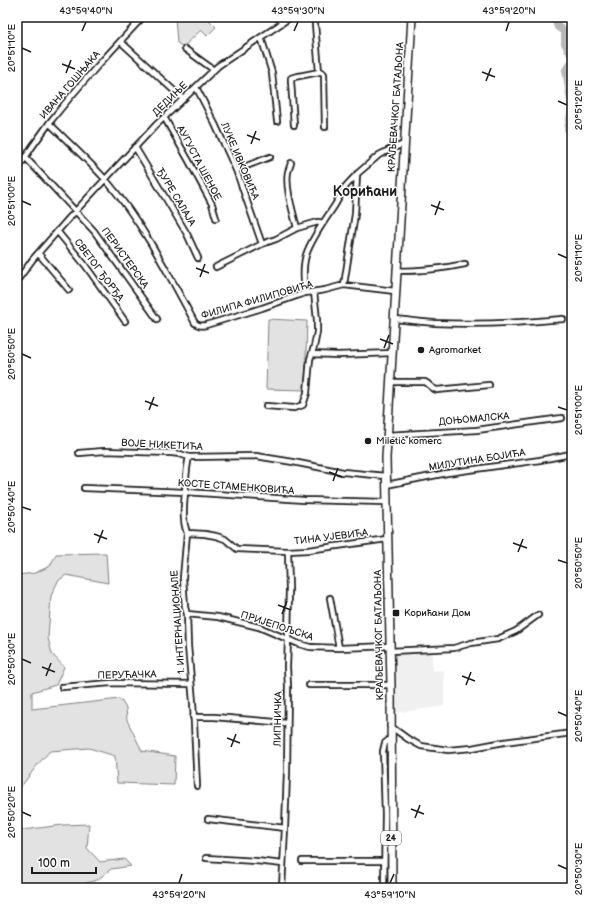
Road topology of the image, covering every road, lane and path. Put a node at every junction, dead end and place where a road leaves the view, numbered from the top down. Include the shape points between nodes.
1 (143, 17) edge
2 (277, 17) edge
3 (291, 17) edge
4 (314, 17) edge
5 (412, 17) edge
6 (282, 23) junction
7 (261, 37) junction
8 (120, 42) junction
9 (185, 49) dead end
10 (214, 70) junction
11 (319, 72) junction
12 (196, 87) junction
13 (183, 99) junction
14 (164, 117) junction
15 (277, 121) dead end
16 (49, 123) junction
17 (294, 125) dead end
18 (325, 127) dead end
19 (404, 144) junction
20 (135, 147) junction
21 (25, 157) junction
22 (270, 157) dead end
23 (291, 163) dead end
24 (17, 170) edge
25 (236, 170) junction
26 (358, 174) junction
27 (105, 179) junction
28 (76, 211) junction
29 (216, 218) dead end
30 (323, 223) junction
31 (297, 228) junction
32 (58, 231) junction
33 (262, 244) junction
34 (38, 252) junction
35 (198, 258) dead end
36 (465, 264) dead end
37 (216, 267) dead end
38 (396, 271) junction
39 (17, 281) edge
40 (344, 285) junction
41 (69, 290) dead end
42 (395, 291) junction
43 (314, 292) junction
44 (305, 294) junction
45 (157, 318) dead end
46 (394, 319) junction
47 (562, 319) dead end
48 (125, 321) dead end
49 (392, 353) junction
50 (312, 354) junction
51 (390, 382) junction
52 (489, 385) dead end
53 (266, 406) dead end
54 (562, 418) dead end
55 (387, 436) junction
56 (79, 453) dead end
57 (571, 454) edge
58 (189, 457) junction
59 (386, 476) junction
60 (386, 485) junction
61 (84, 488) dead end
62 (185, 492) junction
63 (386, 502) junction
64 (187, 533) junction
65 (387, 539) junction
66 (288, 551) junction
67 (330, 598) dead end
68 (187, 614) junction
69 (538, 615) dead end
70 (288, 640) junction
71 (339, 648) junction
72 (390, 648) junction
73 (191, 684) junction
74 (309, 685) dead end
75 (391, 685) junction
76 (62, 687) dead end
77 (193, 717) junction
78 (287, 723) junction
79 (390, 726) junction
80 (572, 733) edge
81 (390, 739) junction
82 (197, 786) dead end
83 (208, 820) dead end
84 (285, 828) junction
85 (206, 858) dead end
86 (302, 860) dead end
87 (384, 861) junction
88 (283, 864) junction
89 (282, 888) edge
90 (384, 888) edge
91 (392, 888) edge

1 - 8 street, ИВАНА ГОШЊАКА
2 - 6 street
3 - 6 street, ДЕДИЊЕ
4 - 11 street
5 - 19 main road, КРАЉЕВАЧКОГ БАТАЉОНА / 24
6 - 7 street, ДЕДИЊЕ
7 - 10 street, ДЕДИЊЕ
7 - 15 street via 272,73
8 - 13 street
8 - 16 street, ИВАНА ГОШЊАКА
9 - 10 street
10 - 12 street, ДЕДИЊЕ
11 - 17 street via 291,78
11 - 18 street via 324,74
12 - 13 street, ДЕДИЊЕ
12 - 25 street, ЛУКЕ ИВКОВИЋА
13 - 14 street, ДЕДИЊЕ
14 - 20 street, ДЕДИЊЕ
14 - 29 street, АУГУСТА ШЕНОЕ via 190,160 212,204
16 - 21 street, ИВАНА ГОШЊАКА
16 - 27 street
19 - 26 street via 379,155
19 - 38 main road, КРАЉЕВАЧКОГ БАТАЉОНА / 24
20 - 27 street, ДЕДИЊЕ
20 - 35 street, ЂУРЕ САЛАЈА via 187,234
21 - 24 street, ИВАНА ГОШЊАКА
21 - 28 street
22 - 25 street
23 - 31 street via 288,184
25 - 33 street, ЛУКЕ ИВКОВИЋА
26 - 30 street via 345,187
26 - 40 street via 355,214
27 - 28 street, ДЕДИЊЕ
27 - 44 street, ФИЛИПА ФИЛИПОВИЋА via 147,237 195,322 201,326
28 - 32 street, ДЕДИЊЕ
28 - 45 street, ПЕРИСТЕРСКА via 94,231
30 - 31 street
30 - 44 street via 306,251 303,278
31 - 33 street
32 - 34 street, ДЕДИЊЕ
32 - 48 street, СВЕТОГ ЂОРЂА
33 - 37 street
34 - 39 street, ДЕДИЊЕ
34 - 41 street
36 - 38 street via 419,271
38 - 42 main road, КРАЉЕВАЧКОГ БАТАЉОНА / 24
40 - 42 street, ФИЛИПА ФИЛИПОВИЋА
40 - 43 street, ФИЛИПА ФИЛИПОВИЋА
42 - 46 main road, КРАЉЕВАЧКОГ БАТАЉОНА / 24
43 - 44 street, ФИЛИПА ФИЛИПОВИЋА
43 - 50 street via 317,320
46 - 47 street via 434,323 483,323
46 - 49 main road, КРАЉЕВАЧКОГ БАТАЉОНА / 24
49 - 50 street
49 - 51 main road, КРАЉЕВАЧКОГ БАТАЉОНА / 24
50 - 53 street via 307,394 303,405 294,408
51 - 52 street via 425,382 437,390
51 - 55 main road, КРАЉЕВАЧКОГ БАТАЉОНА / 24
54 - 55 street, ДОЊОМАЛСКА via 477,430
55 - 59 main road, КРАЉЕВАЧКОГ БАТАЉОНА / 24
56 - 58 street, ВОЈЕ НИКЕТИЋА via 172,453
57 - 60 street, МИЛУТИНА БОЈИЋА
58 - 59 street, ВОЈЕ НИКЕТИЋА via 256,456 343,472
58 - 62 street, 1. ИНТЕРНАЦИОНАЛЕ
59 - 60 main road, КРАЉЕВАЧКОГ БАТАЉОНА / 24
60 - 63 main road, КРАЉЕВАЧКОГ БАТАЉОНА / 24
61 - 62 street, КОСТЕ СТАМЕНКОВИЋА
62 - 63 street, КОСТЕ СТАМЕНКОВИЋА via 304,500
62 - 64 street, 1. ИНТЕРНАЦИОНАЛЕ via 184,527
63 - 65 main road, КРАЉЕВАЧКОГ БАТАЉОНА / 24
64 - 66 street, ТИНА УЈЕВИЋА via 216,536 225,539 237,549
64 - 68 street, 1. ИНТЕРНАЦИОНАЛЕ via 183,578
65 - 66 street, ТИНА УЈЕВИЋА
65 - 72 main road, КРАЉЕВАЧКОГ БАТАЉОНА / 24
66 - 70 street, ЛИПНИЧКА
67 - 71 street
68 - 70 street, ПРИЈЕПОЉСКА via 218,617 259,627
68 - 73 street, 1. ИНТЕРНАЦИОНАЛЕ
69 - 72 street, ПРИЈЕПОЉСКА via 516,631 498,639 454,648
70 - 71 street, ПРИЈЕПОЉСКА via 310,647
70 - 78 street, ЛИПНИЧКА
71 - 72 street, ПРИЈЕПОЉСКА
72 - 75 main road, КРАЉЕВАЧКОГ БАТАЉОНА / 24
73 - 76 street, ПЕРУЋАЧКА via 111,683
73 - 77 street, 1. ИНТЕРНАЦИОНАЛЕ
74 - 75 street
75 - 79 main road, КРАЉЕВАЧКОГ БАТАЉОНА / 24
77 - 78 street
77 - 82 street, 1. ИНТЕРНАЦИОНАЛЕ
78 - 84 street, ЛИПНИЧКА
79 - 80 street via 421,746 448,750
79 - 81 main road, КРАЉЕВАЧКОГ БАТАЉОНА / 24
81 - 87 street via 383,751
81 - 91 main road, КРАЉЕВАЧКОГ БАТАЉОНА / 24
83 - 84 street
84 - 88 street, ЛИПНИЧКА
85 - 88 street
86 - 87 street
87 - 90 street
88 - 89 street, ЛИПНИЧКА

